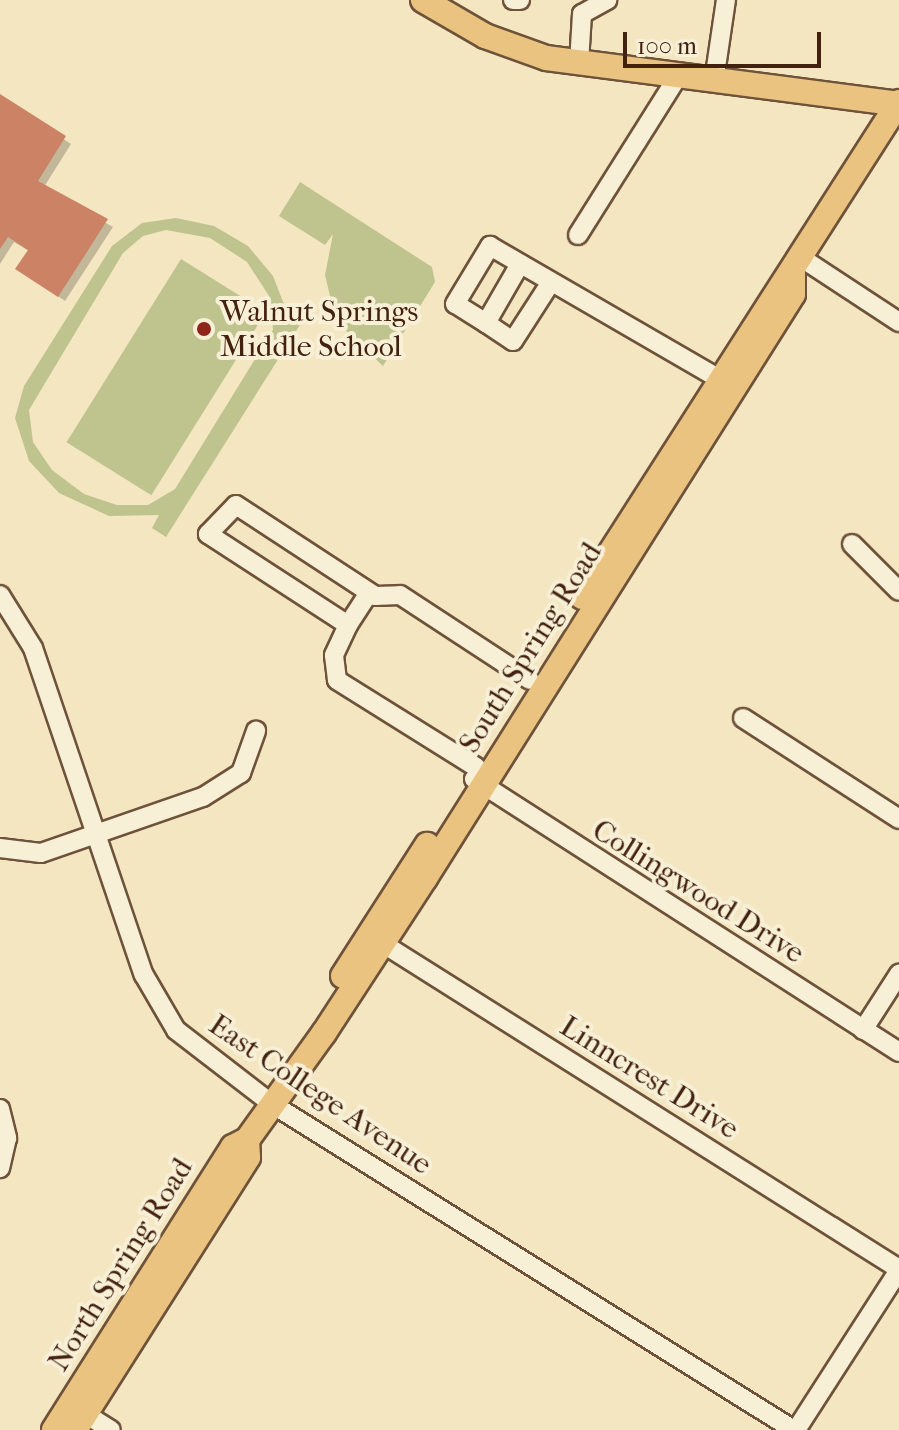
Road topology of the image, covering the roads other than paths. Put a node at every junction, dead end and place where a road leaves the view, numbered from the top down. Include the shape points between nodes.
1 (513, 0) edge
2 (520, 0) edge
3 (569, 0) edge
4 (607, 0) edge
5 (726, 0) edge
6 (426, 1) edge
7 (582, 14) junction
8 (579, 63) junction
9 (678, 76) junction
10 (714, 81) junction
11 (899, 103) edge
12 (578, 235) dead end
13 (520, 264) junction
14 (798, 266) junction
15 (551, 282) junction
16 (899, 322) edge
17 (486, 323) junction
18 (726, 384) junction
19 (852, 544) dead end
20 (899, 591) edge
21 (369, 593) junction
22 (0, 595) edge
23 (348, 625) junction
24 (533, 686) junction
25 (743, 718) dead end
26 (256, 731) dead end
27 (476, 776) junction
28 (899, 819) edge
29 (97, 834) junction
30 (0, 848) edge
31 (376, 939) junction
32 (899, 974) edge
33 (863, 1030) junction
34 (899, 1052) edge
35 (272, 1104) junction
36 (0, 1109) edge
37 (0, 1168) edge
38 (899, 1270) edge
39 (77, 1416) edge
40 (54, 1430) edge
41 (111, 1430) edge
42 (795, 1430) edge

1 - 2 street
3 - 7 street
4 - 7 street
5 - 10 street
6 - 8 main road via 510,47
7 - 8 street
8 - 9 main road
9 - 10 main road
9 - 12 street
10 - 11 main road
11 - 14 main road, South Spring Road
13 - 15 street
13 - 17 street
13 - 17 street via 488,247 455,304
14 - 16 street
14 - 18 main road, South Spring Road via 779,284
15 - 17 street via 516,341
15 - 18 street
18 - 24 main road, South Spring Road
19 - 20 street
21 - 23 street
21 - 23 street via 236,505 208,534
21 - 24 street via 400,595
22 - 29 street, East College Avenue via 33,648
23 - 27 street, Collingwood Drive via 334,655 337,680
24 - 27 main road, South Spring Road
25 - 28 street
26 - 29 street via 241,773 203,797
27 - 31 main road, South Spring Road
27 - 33 street, Collingwood Drive
29 - 30 street via 41,853
29 - 35 street, East College Avenue via 157,1003 203,1056
31 - 35 main road, South Spring Road
31 - 38 street, Linncrest Drive
32 - 33 street
33 - 34 street, Collingwood Drive
35 - 39 main road, North Spring Road via 247,1140 233,1147
35 - 42 street, East College Avenue
36 - 37 street via 7,1138
38 - 42 street
39 - 40 main road, North Spring Road
39 - 41 street

